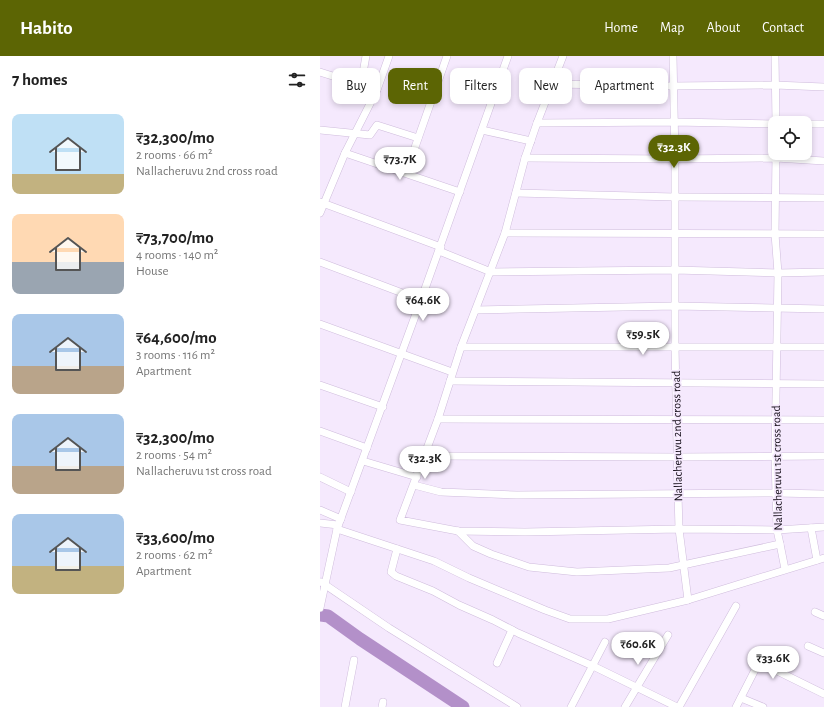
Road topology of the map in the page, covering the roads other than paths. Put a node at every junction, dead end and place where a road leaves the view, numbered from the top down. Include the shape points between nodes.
1 (366, 56) edge
2 (389, 56) edge
3 (447, 56) edge
4 (508, 56) edge
5 (563, 56) edge
6 (673, 56) edge
7 (775, 56) edge
8 (364, 68) edge
9 (558, 68) edge
10 (320, 72) edge
11 (332, 76) edge
12 (380, 82) edge
13 (572, 84) edge
14 (775, 85) junction
15 (673, 86) junction
16 (824, 87) edge
17 (370, 104) edge
18 (544, 104) edge
19 (776, 116) edge
20 (674, 122) junction
21 (537, 123) junction
22 (768, 123) edge
23 (812, 124) edge
24 (824, 124) edge
25 (320, 130) edge
26 (482, 130) junction
27 (355, 134) junction
28 (418, 138) junction
29 (531, 141) junction
30 (345, 153) junction
31 (768, 156) edge
32 (525, 158) junction
33 (675, 159) junction
34 (776, 160) edge
35 (812, 160) edge
36 (824, 161) edge
37 (406, 173) junction
38 (460, 192) junction
39 (516, 193) junction
40 (675, 197) junction
41 (776, 198) junction
42 (824, 198) edge
43 (322, 202) edge
44 (320, 213) edge
45 (505, 233) junction
46 (675, 234) junction
47 (776, 234) junction
48 (824, 234) edge
49 (440, 249) junction
50 (320, 262) edge
51 (675, 270) junction
52 (491, 272) junction
53 (824, 272) edge
54 (778, 273) junction
55 (421, 300) junction
56 (675, 306) junction
57 (777, 309) junction
58 (824, 309) edge
59 (476, 310) junction
60 (320, 324) edge
61 (675, 346) junction
62 (461, 347) junction
63 (777, 347) junction
64 (824, 347) edge
65 (402, 353) junction
66 (452, 372) junction
67 (450, 381) junction
68 (676, 384) junction
69 (776, 384) junction
70 (824, 384) edge
71 (320, 385) edge
72 (382, 407) junction
73 (438, 419) junction
74 (676, 419) junction
75 (777, 419) junction
76 (824, 420) edge
77 (320, 431) edge
78 (367, 448) junction
79 (423, 456) junction
80 (824, 456) edge
81 (677, 457) junction
82 (775, 457) junction
83 (363, 461) junction
84 (320, 477) edge
85 (416, 477) junction
86 (414, 485) junction
87 (351, 492) junction
88 (777, 493) junction
89 (678, 494) junction
90 (824, 494) edge
91 (320, 510) edge
92 (320, 523) edge
93 (338, 524) junction
94 (824, 527) edge
95 (811, 528) junction
96 (679, 529) junction
97 (777, 530) junction
98 (458, 531) junction
99 (780, 544) junction
100 (397, 549) junction
101 (820, 559) edge
102 (682, 565) junction
103 (785, 569) junction
104 (322, 583) edge
105 (688, 600) junction
106 (321, 605) edge
107 (736, 606) dead end
108 (815, 612) dead end
109 (824, 616) edge
110 (512, 630) junction
111 (668, 635) dead end
112 (605, 642) dead end
113 (808, 646) dead end
114 (824, 654) edge
115 (354, 660) dead end
116 (497, 663) dead end
117 (593, 666) junction
118 (637, 687) junction
119 (824, 694) edge
120 (741, 698) junction
121 (345, 707) edge
122 (517, 707) edge
123 (571, 707) edge
124 (625, 707) edge
125 (678, 707) edge
126 (736, 707) edge
127 (763, 707) edge

1 - 8 street
2 - 12 street
3 - 28 street
4 - 26 street
5 - 9 street
6 - 15 street, Nallacheruvu 2nd cross road
7 - 14 street
10 - 11 street
13 - 15 street
14 - 15 street
14 - 16 street
14 - 19 street
15 - 20 street, Nallacheruvu 2nd cross road
17 - 27 street
18 - 21 street
20 - 21 street
20 - 22 street
20 - 33 street, Nallacheruvu 2nd cross road
21 - 29 street
23 - 24 street
25 - 27 street
26 - 29 street
26 - 38 street
27 - 28 street via 370,135 377,125
27 - 30 street
28 - 37 street
29 - 32 street
30 - 37 street
30 - 43 street
31 - 33 street
32 - 33 street
32 - 39 street
33 - 40 street, Nallacheruvu 2nd cross road
34 - 41 street, Nallacheruvu 1st cross road
35 - 36 street
37 - 38 street
38 - 49 street
39 - 40 street
39 - 45 street
40 - 41 street
40 - 46 street, Nallacheruvu 2nd cross road
41 - 42 street
41 - 47 street, Nallacheruvu 1st cross road
43 - 44 street
43 - 49 street
45 - 46 street
45 - 52 street
46 - 47 street
46 - 51 street, Nallacheruvu 2nd cross road
47 - 48 street
47 - 54 street, Nallacheruvu 1st cross road
49 - 52 street
49 - 55 street
50 - 55 street
51 - 52 street
51 - 54 street
51 - 56 street, Nallacheruvu 2nd cross road
52 - 59 street
53 - 54 street
54 - 57 street, Nallacheruvu 1st cross road
55 - 65 street
56 - 57 street
56 - 59 street
56 - 61 street, Nallacheruvu 2nd cross road
57 - 58 street
57 - 63 street, Nallacheruvu 1st cross road
59 - 62 street
60 - 65 street
61 - 62 street
61 - 63 street
61 - 68 street, Nallacheruvu 2nd cross road
62 - 66 street
63 - 64 street
63 - 69 street, Nallacheruvu 1st cross road
65 - 66 street
65 - 72 street
66 - 67 street
67 - 68 street
67 - 73 street
68 - 69 street
68 - 74 street, Nallacheruvu 2nd cross road
69 - 70 street
69 - 75 street, Nallacheruvu 1st cross road
71 - 72 street
72 - 78 street
73 - 74 street
73 - 79 street
74 - 75 street
74 - 81 street, Nallacheruvu 2nd cross road
75 - 76 street
75 - 82 street, Nallacheruvu 1st cross road
77 - 78 street
78 - 83 street
79 - 81 street
79 - 85 street
80 - 82 street
81 - 82 street
81 - 89 street, Nallacheruvu 2nd cross road
82 - 88 street, Nallacheruvu 1st cross road
83 - 85 street
83 - 87 street
84 - 87 street
85 - 86 street
86 - 89 street via 441,492 517,495
86 - 98 street via 400,520
87 - 93 street
88 - 89 street
88 - 90 street
88 - 97 street, Nallacheruvu 1st cross road
89 - 96 street, Nallacheruvu 2nd cross road
91 - 93 street
92 - 93 street
93 - 100 street
93 - 104 street
94 - 95 street
95 - 97 street
95 - 101 street
96 - 97 street
96 - 98 street
96 - 102 street, Nallacheruvu 2nd cross road
97 - 99 street, Nallacheruvu 1st cross road
98 - 102 street, Nallacheruvu 1st cross road via 473,546 529,567 577,572 669,568
99 - 102 street, Nallacheruvu 1st cross road
99 - 103 street
100 - 105 street via 434,561 570,619 608,619
100 - 110 street via 392,572 396,576 433,591
101 - 103 street
102 - 105 street, Nallacheruvu 2nd cross road
103 - 105 street
104 - 106 street
104 - 122 street via 389,628
107 - 125 street
108 - 109 street
110 - 116 street
110 - 117 street
111 - 118 street
112 - 117 street
113 - 114 street
115 - 121 street
117 - 118 street
117 - 123 street
118 - 124 street
118 - 125 street
119 - 120 street via 759,662
120 - 126 street
120 - 127 street

